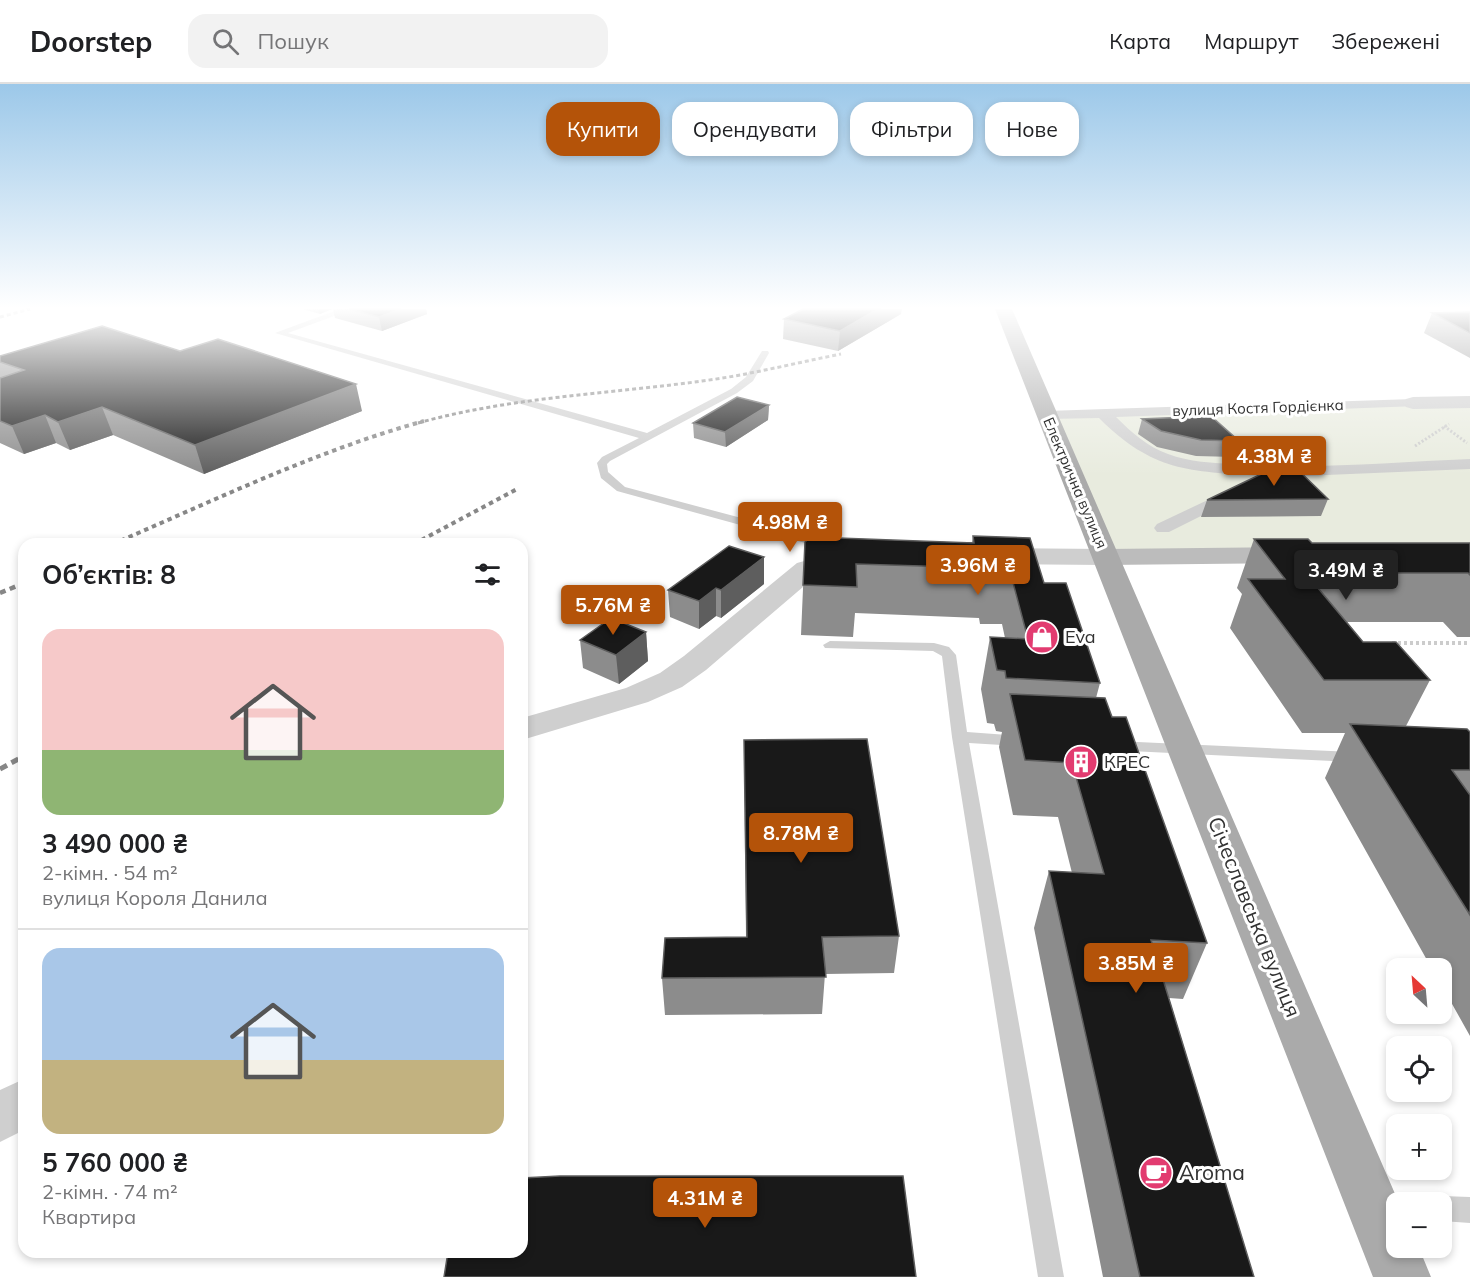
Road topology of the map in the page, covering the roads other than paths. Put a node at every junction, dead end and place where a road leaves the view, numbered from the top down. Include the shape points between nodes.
1 (394, 365) edge
2 (758, 365) edge
3 (1026, 365) edge
4 (1470, 402) edge
5 (1413, 403) joint
6 (1103, 413) junction
7 (1046, 415) junction
8 (648, 437) junction
9 (1470, 464) edge
10 (1275, 472) junction
11 (1163, 528) dead end
12 (1314, 555) edge
13 (971, 556) edge
14 (856, 557) joint
15 (1106, 557) junction
16 (830, 645) dead end
17 (528, 727) edge
18 (960, 737) junction
19 (1040, 742) edge
20 (1097, 745) edge
21 (1186, 750) junction
22 (1367, 758) edge
23 (18, 1106) edge
24 (0, 1119) edge
25 (1385, 1208) edge
26 (1452, 1209) edge
27 (1470, 1210) edge
28 (1051, 1277) edge
29 (1402, 1277) edge

1 - 8 lane
2 - 8 lane via 742,385
3 - 7 main road, Електрична вулиця
4 - 5 street, вулиця Костя Гордієнка
5 - 6 street, вулиця Костя Гордієнка
6 - 7 street, вулиця Костя Гордієнка
6 - 10 street via 1129,438 1162,458
7 - 15 main road, Електрична вулиця
8 - 14 lane via 602,463 604,476 610,482 621,489 816,540
9 - 10 street
10 - 11 street
12 - 15 main road
13 - 15 street
14 - 17 street via 807,569 671,680 637,695
15 - 21 main road, Січеславська вулиця
16 - 18 lane via 944,650 949,655
18 - 19 lane
18 - 28 lane
20 - 21 lane
21 - 22 lane
21 - 25 main road, Січеславська вулиця via 1309,1055
23 - 24 street
25 - 29 main road, Січеславська вулиця
26 - 27 lane

